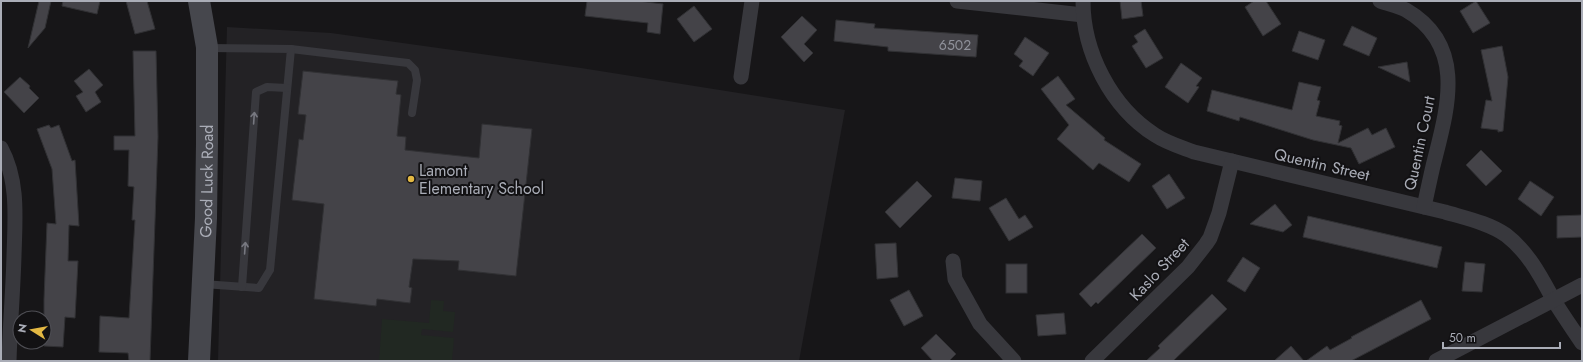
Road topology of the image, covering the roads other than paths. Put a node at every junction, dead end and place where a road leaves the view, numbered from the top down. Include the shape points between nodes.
1 (199, 1) edge
2 (752, 1) edge
3 (957, 1) edge
4 (1380, 1) edge
5 (1083, 8) edge
6 (207, 48) junction
7 (291, 49) junction
8 (741, 76) dead end
9 (287, 88) junction
10 (412, 113) dead end
11 (1, 148) edge
12 (1232, 161) junction
13 (1424, 207) junction
14 (953, 261) dead end
15 (203, 284) junction
16 (1582, 285) edge
17 (242, 287) junction
18 (1554, 300) junction
19 (1582, 343) edge
20 (9, 361) edge
21 (199, 361) edge
22 (1014, 361) edge
23 (1092, 361) edge
24 (1436, 361) edge

1 - 6 main road, Good Luck Road
2 - 8 street
3 - 5 street
4 - 13 street, Quentin Court via 1406,10 1432,32 1441,47 1448,69 1448,100 1444,125
5 - 12 street, Quentin Street via 1088,40 1099,67 1116,100 1134,120 1169,143
6 - 7 lane
6 - 15 main road, Good Luck Road
7 - 9 lane
7 - 10 lane via 408,63 415,70 417,80
9 - 17 lane via 270,270 260,288
17 -> 9 lane via 256,92 267,87
11 - 20 street via 9,163 14,184
12 - 13 street, Quentin Street
12 - 23 street, Kaslo Street via 1219,213 1206,244 1188,267
13 - 18 street, Quentin Street via 1475,221 1504,234 1536,266
14 - 22 street via 956,279 980,324
15 - 17 lane
15 - 21 main road, Good Luck Road
16 - 18 street
18 - 19 street, Quentin Street
18 - 24 street

